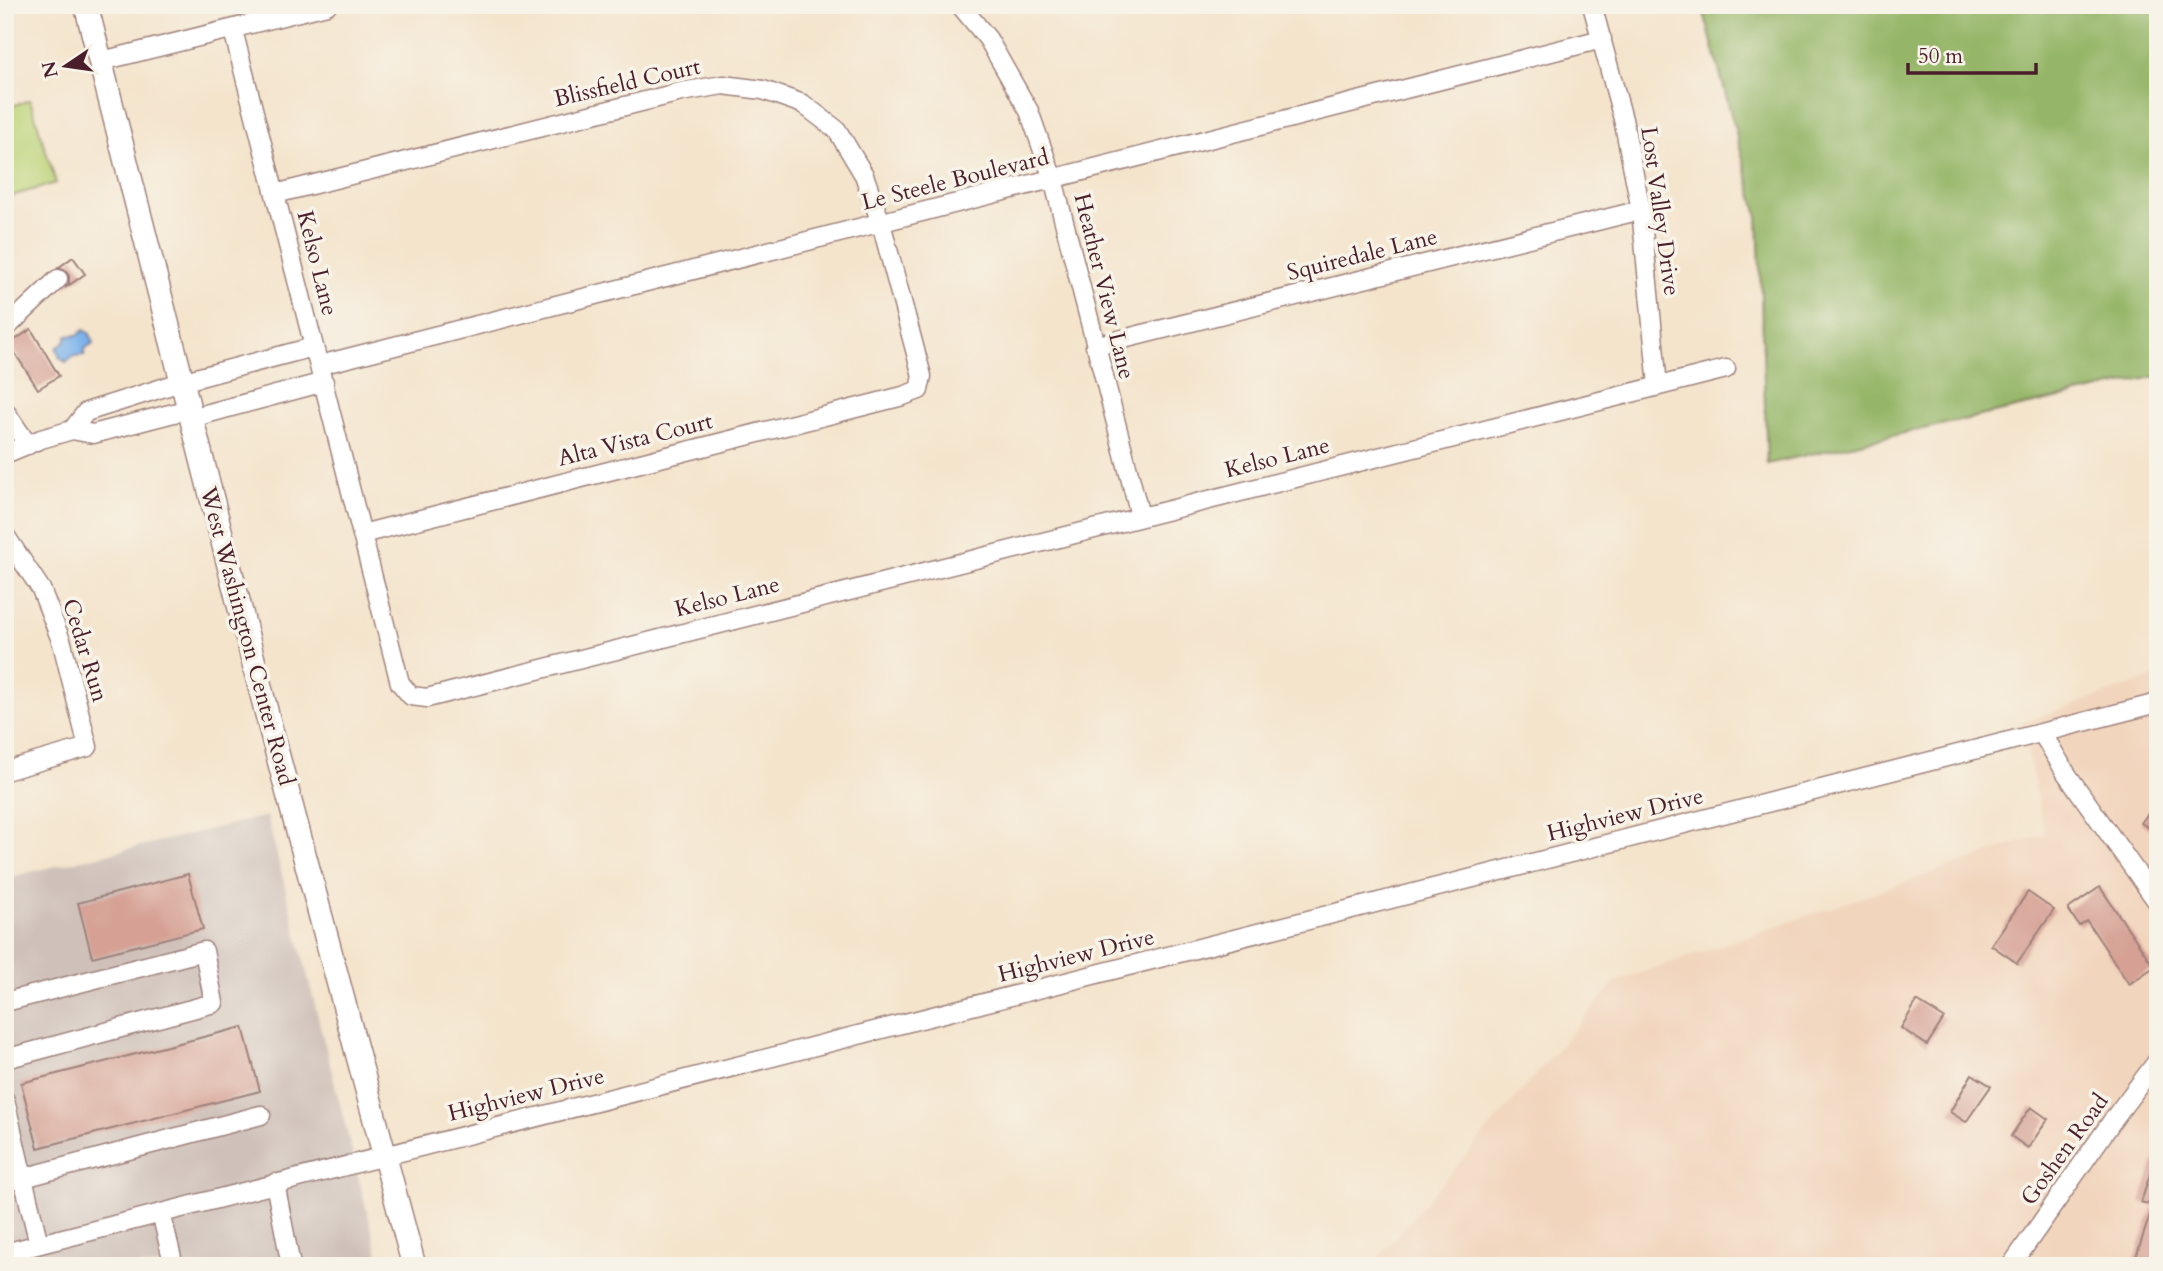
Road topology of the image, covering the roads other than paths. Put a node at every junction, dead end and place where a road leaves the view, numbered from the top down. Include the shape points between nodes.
1 (86, 5) edge
2 (327, 5) edge
3 (960, 5) edge
4 (1592, 5) edge
5 (233, 30) junction
6 (1602, 39) junction
7 (102, 61) junction
8 (1053, 179) junction
9 (275, 194) junction
10 (1641, 210) junction
11 (881, 223) junction
12 (58, 279) dead end
13 (5, 329) edge
14 (1095, 346) junction
15 (313, 347) junction
16 (1726, 369) dead end
17 (322, 373) junction
18 (181, 382) junction
19 (1658, 386) junction
20 (919, 390) joint
21 (5, 411) edge
22 (190, 413) junction
23 (72, 430) junction
24 (28, 445) junction
25 (5, 454) edge
26 (1139, 516) junction
27 (362, 534) junction
28 (7, 542) edge
29 (2158, 703) edge
30 (2042, 733) junction
31 (5, 771) edge
32 (2158, 903) edge
33 (5, 1002) edge
34 (5, 1059) edge
35 (2158, 1060) edge
36 (5, 1100) edge
37 (261, 1115) dead end
38 (386, 1154) junction
39 (14, 1180) edge
40 (275, 1183) junction
41 (161, 1213) junction
42 (39, 1244) junction
43 (10, 1257) edge
44 (174, 1266) edge
45 (291, 1266) edge
46 (414, 1266) edge
47 (2011, 1266) edge

1 - 7 main road, West Washington Center Road
2 - 5 street
3 - 8 street, Heather View Lane via 989,39 1029,111
4 - 6 street, Lost Valley Drive
5 - 7 street
5 - 9 street, Kelso Lane
6 - 8 street, Le Steele Boulevard
6 - 10 street, Lost Valley Drive
7 - 18 main road, West Washington Center Road
8 - 11 street, Le Steele Boulevard
8 - 14 street, Heather View Lane
9 - 11 street, Blissfield Court via 723,85 763,90 803,104 837,130 864,175
9 - 15 street, Kelso Lane
10 - 14 street, Squiredale Lane
10 - 19 street, Lost Valley Drive
11 - 17 street, Le Steele Boulevard
11 - 20 street, Blissfield Court via 922,376
12 - 13 street
14 - 26 street, Heather View Lane
15 - 17 street, Kelso Lane
15 - 18 street
16 - 19 street, Kelso Lane
17 - 22 street, Le Steele Boulevard
17 - 27 street, Kelso Lane
18 - 22 main road, West Washington Center Road
18 - 23 street via 86,412
19 - 26 street, Kelso Lane
20 - 27 street, Alta Vista Court
21 - 24 street
22 - 23 street, Le Steele Boulevard via 93,434
22 - 38 main road, West Washington Center Road
23 - 24 street
24 - 25 street
26 - 27 street, Kelso Lane via 427,698 411,696 401,683
28 - 31 street, Cedar Run via 46,600 62,643 88,747
29 - 30 street, Highview Drive
30 - 32 street
30 - 38 street, Highview Drive
33 - 34 street via 204,951 214,1003
35 - 47 street, Goshen Road
36 - 39 street
37 - 39 street
38 - 40 street, Highview Drive
38 - 46 main road, West Washington Center Road
39 - 42 street
40 - 41 street, Highview Drive
40 - 45 street
41 - 42 street, Highview Drive
41 - 44 street
42 - 43 street, Highview Drive

